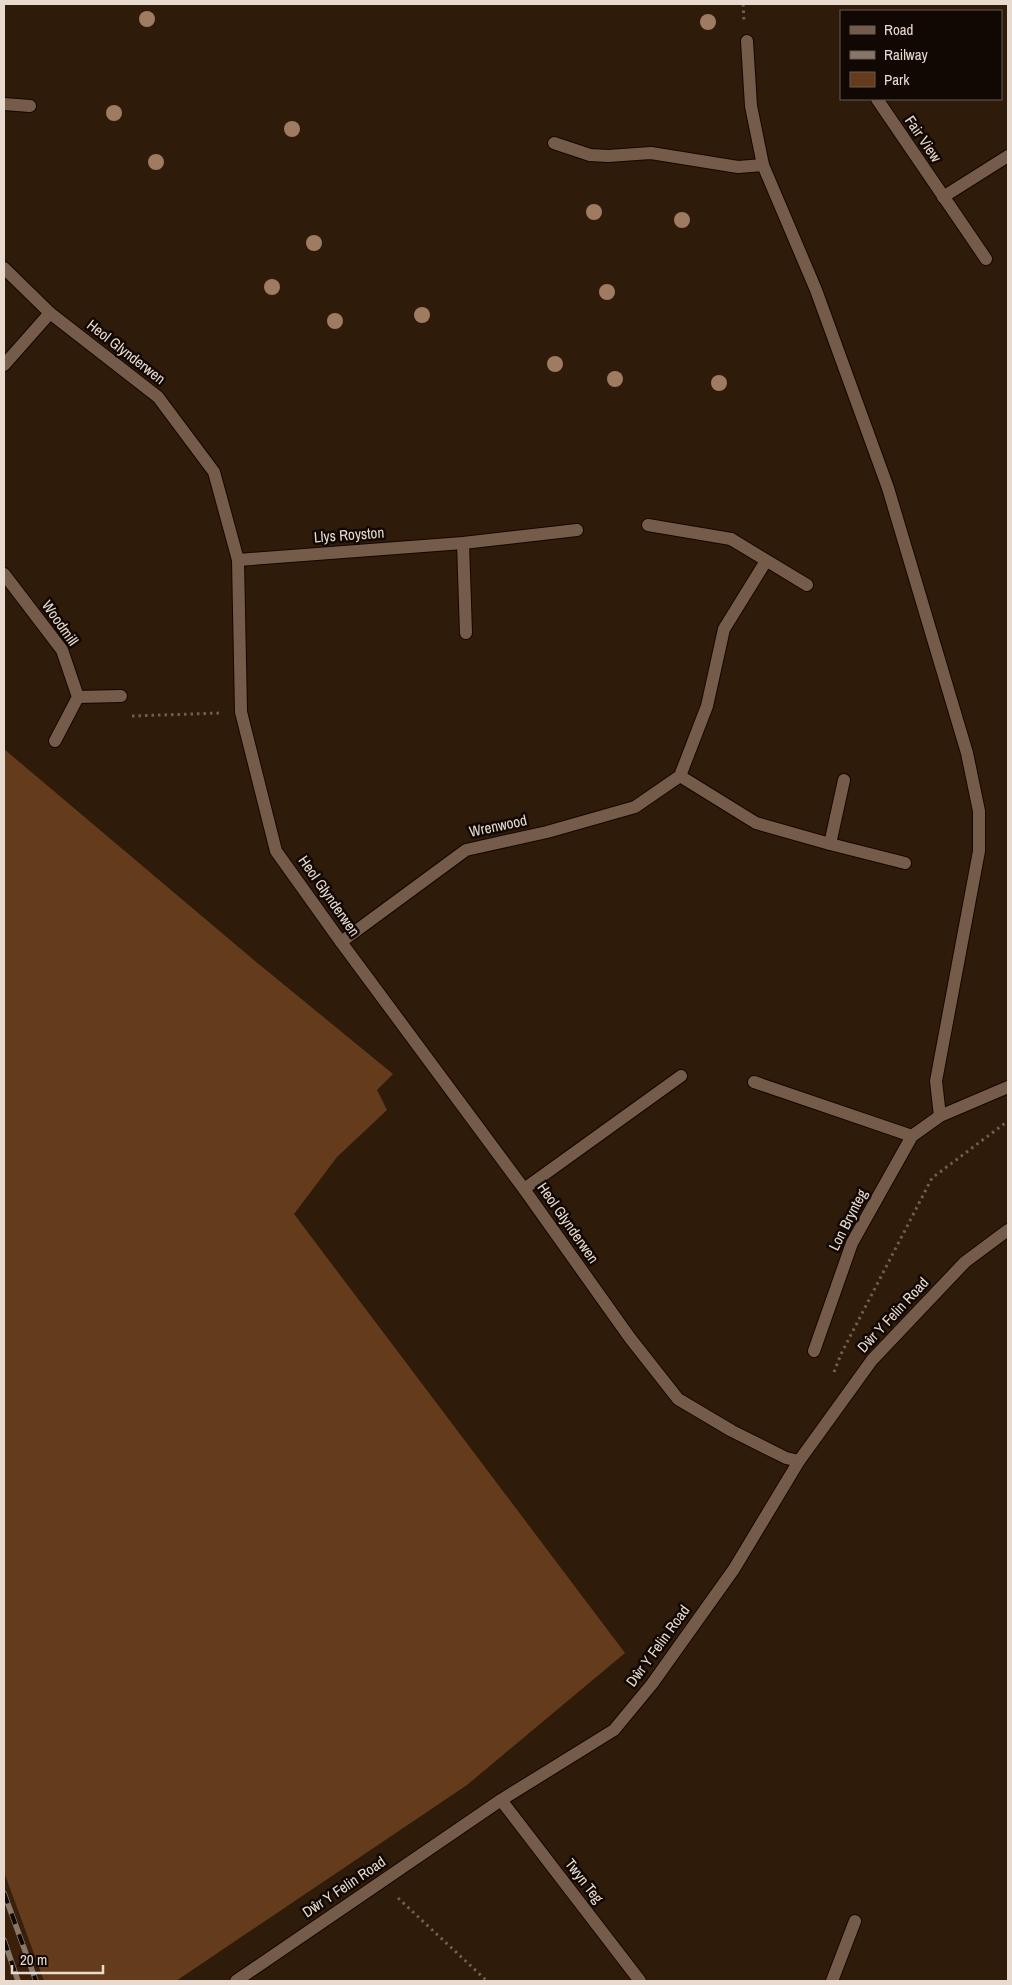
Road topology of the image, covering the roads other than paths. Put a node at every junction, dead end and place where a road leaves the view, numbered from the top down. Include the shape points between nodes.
1 (747, 41) dead end
2 (878, 100) edge
3 (4, 104) edge
4 (30, 106) dead end
5 (554, 143) dead end
6 (1008, 156) edge
7 (763, 165) junction
8 (943, 197) junction
9 (986, 259) dead end
10 (4, 268) edge
11 (50, 313) junction
12 (4, 366) edge
13 (648, 525) dead end
14 (577, 530) dead end
15 (463, 543) junction
16 (238, 560) junction
17 (766, 561) junction
18 (4, 574) edge
19 (807, 585) dead end
20 (466, 633) dead end
21 (122, 696) road end
22 (78, 697) junction
23 (55, 741) dead end
24 (680, 776) junction
25 (844, 780) dead end
26 (830, 844) junction
27 (905, 863) dead end
28 (340, 942) junction
29 (681, 1076) dead end
30 (754, 1082) dead end
31 (1008, 1087) edge
32 (940, 1116) junction
33 (912, 1136) junction
34 (524, 1189) junction
35 (1008, 1230) edge
36 (814, 1351) dead end
37 (799, 1461) junction
38 (501, 1800) junction
39 (855, 1921) dead end
40 (236, 1981) edge
41 (640, 1981) edge
42 (832, 1981) edge

1 - 7 street via 751,106
2 - 8 street, Fair View
3 - 4 street
5 - 7 street via 590,155 651,153 738,167
6 - 8 street
7 - 32 street via 816,290 888,488 967,753 979,810 979,851 936,1080
8 - 9 street, Fair View
10 - 11 street, Heol Glynderwen
11 - 12 street
11 - 16 street, Heol Glynderwen via 158,397 214,472
13 - 17 street via 731,539
14 - 15 street, Llys Royston
15 - 16 street, Llys Royston
15 - 20 street
16 - 28 street, Heol Glynderwen via 241,712 276,851
17 - 19 street
17 - 24 street via 724,629 707,706
18 - 22 street, Woodmill via 62,650
21 - 22 street
22 - 23 street
24 - 26 street via 756,823
24 - 28 street, Wrenwood via 635,808 466,850
25 - 26 street
26 - 27 street
28 - 34 street, Heol Glynderwen
29 - 34 street
30 - 33 street
31 - 32 street, Lon Brynteg
32 - 33 street, Lon Brynteg
33 - 36 street, Lon Brynteg via 852,1243
34 - 37 street, Heol Glynderwen via 630,1338 678,1399 732,1431 786,1458
35 - 37 street, Dŵr Y Felin Road via 965,1262 872,1360
37 - 38 street, Dŵr Y Felin Road via 734,1569 652,1684 614,1730
38 - 40 street, Dŵr Y Felin Road
38 - 41 street, Twyn Teg
39 - 42 street

